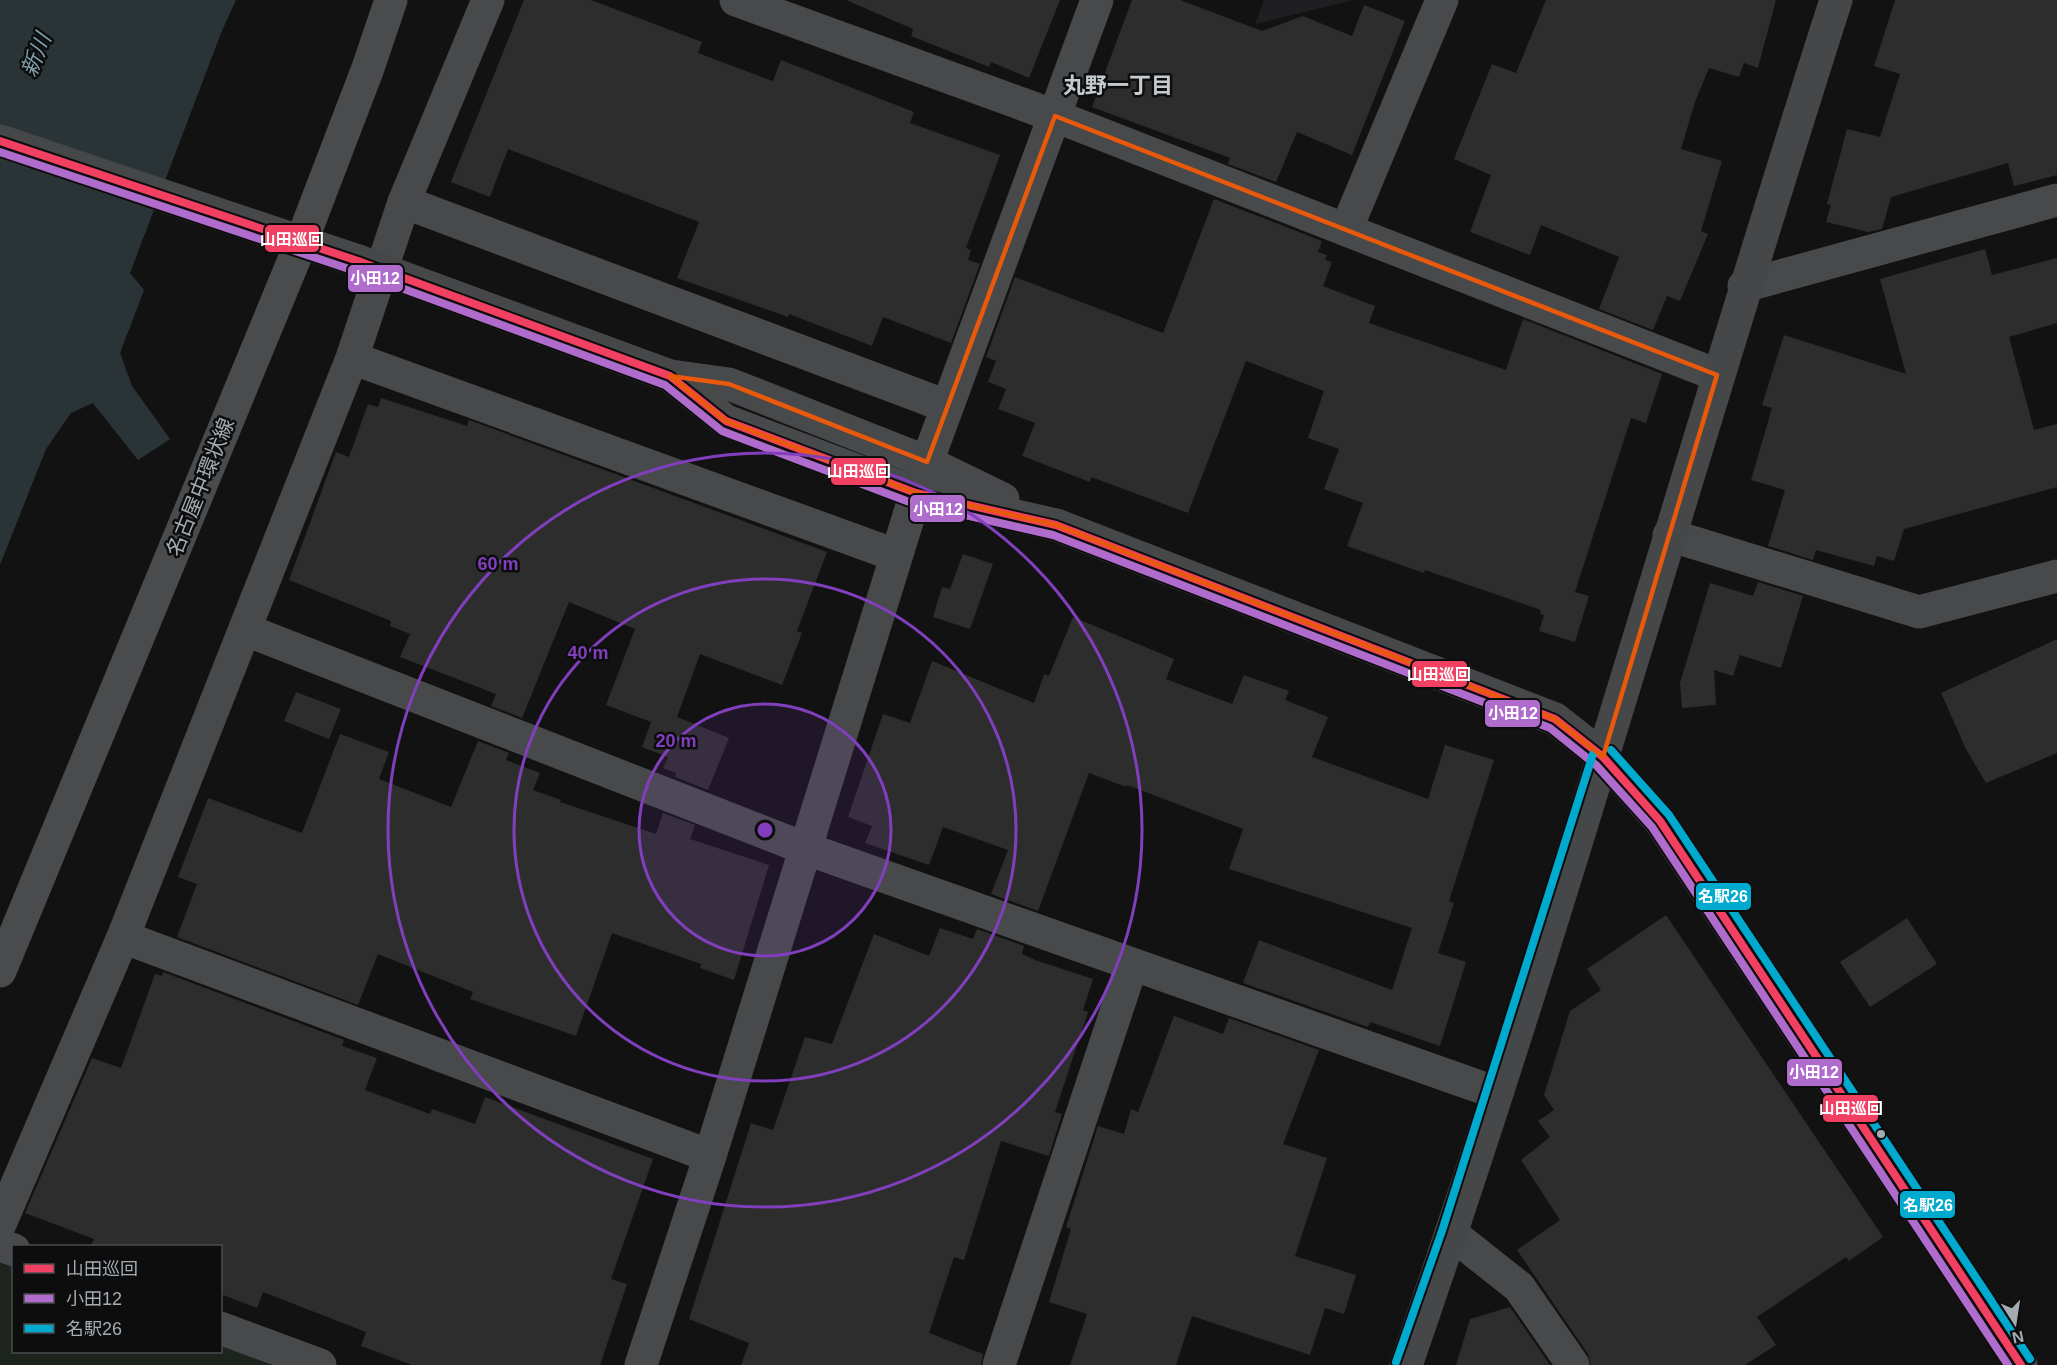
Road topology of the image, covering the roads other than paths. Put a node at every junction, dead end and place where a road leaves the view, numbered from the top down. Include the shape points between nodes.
1 (392, 0) edge
2 (488, 0) edge
3 (1097, 0) edge
4 (1442, 0) edge
5 (1836, 0) edge
6 (757, 4) edge
7 (1054, 116) junction
8 (0, 141) edge
9 (2057, 200) edge
10 (404, 202) junction
11 (1346, 230) junction
12 (301, 243) junction
13 (1744, 286) junction
14 (352, 358) junction
15 (1717, 375) junction
16 (670, 376) junction
17 (946, 406) junction
18 (927, 462) junction
19 (916, 493) junction
20 (1056, 525) junction
21 (1669, 535) junction
22 (895, 555) junction
23 (2057, 576) edge
24 (246, 630) junction
25 (1603, 757) junction
26 (804, 848) junction
27 (123, 937) junction
28 (1132, 964) junction
29 (0, 970) edge
30 (1497, 1093) junction
31 (710, 1156) junction
32 (0, 1224) edge
33 (1452, 1234) junction
34 (222, 1329) edge
35 (306, 1363) edge
36 (641, 1365) edge
37 (999, 1365) edge
38 (1406, 1365) edge
39 (1573, 1365) edge
40 (2021, 1365) edge

1 - 12 main road, 名古屋中環状線
2 - 10 street
3 - 7 street
4 - 11 street
5 - 13 street
6 - 7 street
7 - 11 street
7 - 17 street
8 - 12 street
9 - 13 street
10 - 14 street
10 - 17 street
11 - 15 street
12 - 16 street, bridge
12 - 29 main road, 名古屋中環状線
13 - 15 street
14 - 22 street
14 - 24 street
15 - 21 street
16 - 18 street via 729,384
16 - 19 street via 726,421
17 - 18 street
18 - 20 street
19 - 20 street
19 - 22 street
20 - 25 street via 1556,719
21 - 23 street via 1919,612
21 - 25 street
22 - 26 street
24 - 26 street
24 - 27 street
25 - 30 street
25 - 40 street via 1660,821
26 - 28 street
26 - 31 street
27 - 31 street
27 - 32 street
28 - 30 street
28 - 37 street
30 - 33 street
31 - 36 street
33 - 38 street
33 - 39 street via 1519,1287
34 - 35 street

